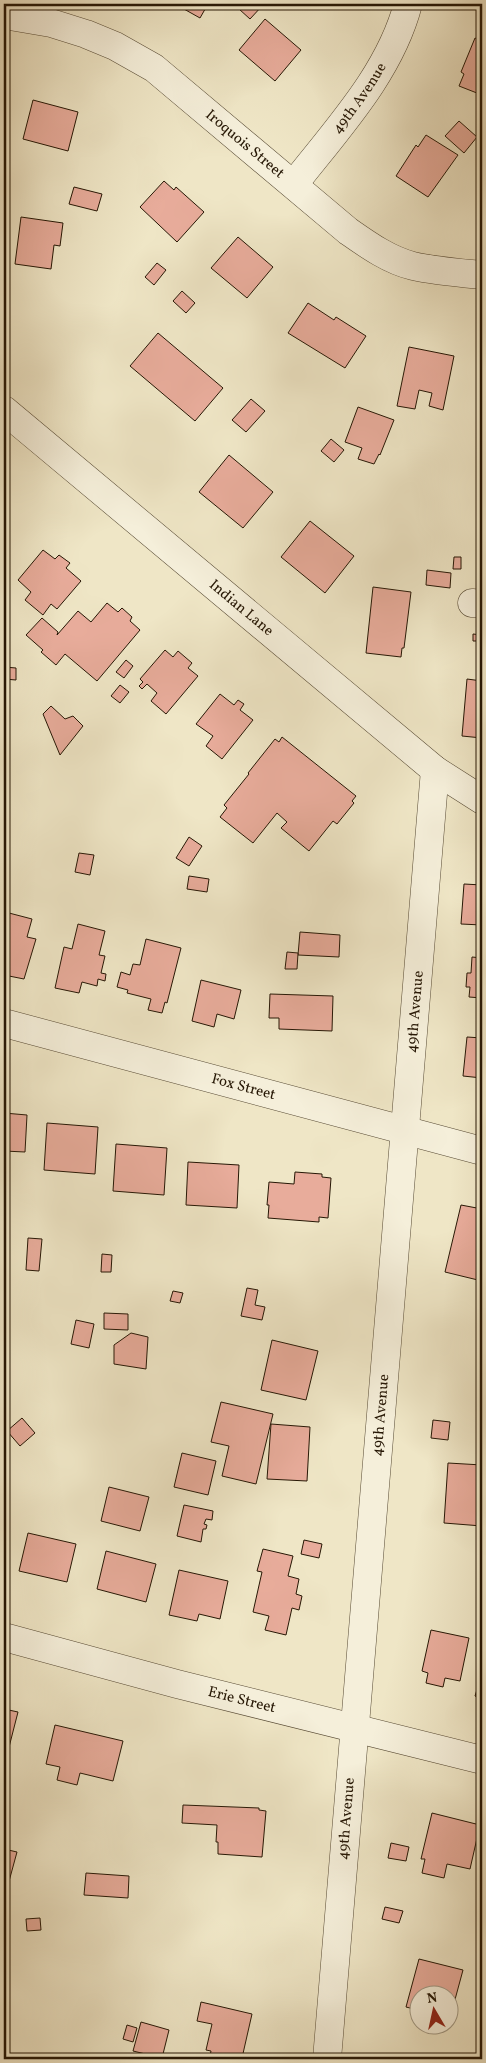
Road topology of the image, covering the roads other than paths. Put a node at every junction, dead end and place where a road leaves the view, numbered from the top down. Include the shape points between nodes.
1 (408, 4) edge
2 (4, 15) edge
3 (294, 184) junction
4 (482, 275) edge
5 (4, 410) edge
6 (435, 770) junction
7 (482, 800) edge
8 (4, 1023) edge
9 (407, 1129) junction
10 (482, 1151) edge
11 (4, 1637) edge
12 (353, 1729) junction
13 (482, 1760) edge
14 (327, 2059) edge

1 - 3 street, 49th Avenue via 390,53
2 - 3 street, Iroquois Street via 51,23 86,34 154,68
3 - 4 street, Iroquois Street via 348,231 389,256 413,266
5 - 6 street, Indian Lane
6 - 7 street, Indian Lane
6 - 9 street, 49th Avenue
8 - 9 street, Fox Street
9 - 10 street, Fox Street
9 - 12 street, 49th Avenue
11 - 12 street, Erie Street
12 - 13 street, Erie Street
12 - 14 street, 49th Avenue

